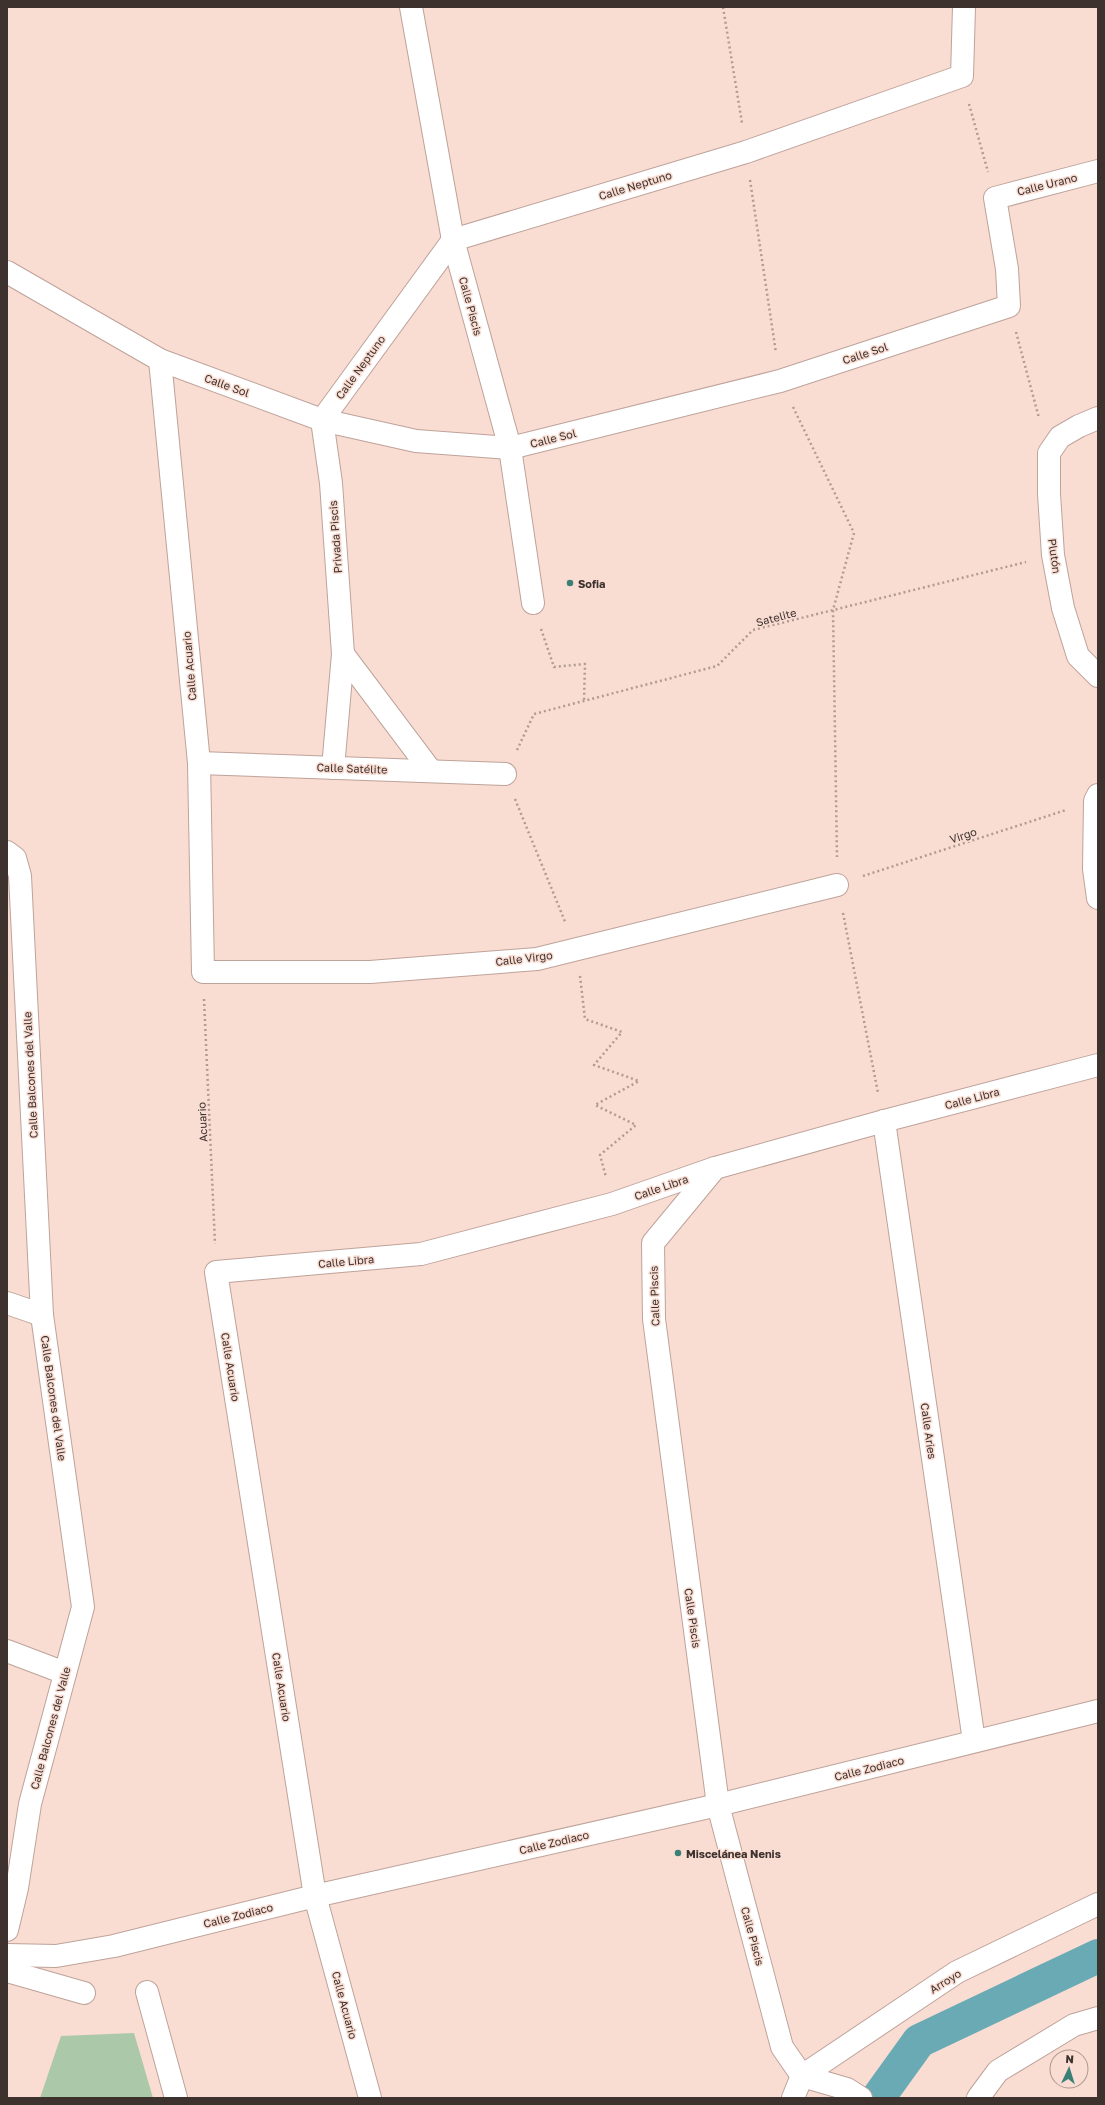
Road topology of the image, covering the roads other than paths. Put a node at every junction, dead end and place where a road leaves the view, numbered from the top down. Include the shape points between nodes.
1 (411, 7) edge
2 (964, 7) edge
3 (1098, 171) edge
4 (453, 240) junction
5 (7, 272) edge
6 (1009, 306) joint
7 (160, 360) junction
8 (1098, 418) edge
9 (322, 420) junction
10 (510, 448) junction
11 (533, 604) road end
12 (343, 654) junction
13 (1098, 676) edge
14 (199, 763) junction
15 (333, 768) junction
16 (431, 771) junction
17 (505, 774) road end
18 (1096, 798) edge
19 (11, 854) edge
20 (837, 885) road end
21 (1098, 898) edge
22 (203, 972) joint
23 (1098, 1065) edge
24 (884, 1121) junction
25 (715, 1168) junction
26 (216, 1272) joint
27 (7, 1303) edge
28 (42, 1315) junction
29 (7, 1651) edge
30 (65, 1673) junction
31 (1098, 1711) edge
32 (974, 1741) junction
33 (718, 1805) junction
34 (315, 1896) junction
35 (1098, 1904) edge
36 (7, 1930) edge
37 (7, 1955) edge
38 (7, 1971) edge
39 (147, 1992) dead end
40 (84, 1993) dead end
41 (1098, 2018) edge
42 (802, 2076) junction
43 (854, 2094) edge
44 (176, 2098) edge
45 (370, 2098) edge
46 (793, 2098) edge
47 (978, 2098) edge

1 - 4 street, Calle Piscis
2 - 4 street, Calle Neptuno via 962,76 746,152
3 - 6 street, Calle Urano via 995,198 1007,269
4 - 9 street, Calle Neptuno
4 - 10 street, Calle Piscis
5 - 7 street, Calle Sol
6 - 10 street, Calle Sol via 780,381
7 - 9 street, Calle Sol
7 - 14 street, Calle Acuario
8 - 13 street, Plutón via 1060,437 1049,453 1053,555 1063,608 1078,656
9 - 10 street, Calle Sol via 416,441
9 - 12 street, Privada Piscis via 331,483
10 - 11 street, Calle Piscis
12 - 15 street, Privada Piscis
12 - 16 street
14 - 15 street, Calle Satélite
14 - 22 street, Calle Acuario
15 - 16 street, Calle Satélite
16 - 17 street, Calle Satélite
18 - 21 street via 1094,869
19 - 28 street, Calle Balcones del Valle via 20,876
20 - 22 street, Calle Virgo via 537,959 370,972
23 - 24 street, Calle Libra
24 - 25 street, Calle Libra
24 - 32 street, Calle Aries
25 - 26 street, Calle Libra via 612,1204 421,1254
25 - 33 street, Calle Piscis via 653,1243 653,1281 654,1319
26 - 34 street, Calle Acuario
27 - 28 street
28 - 30 street, Calle Balcones del Valle via 83,1608
29 - 30 street
30 - 36 street, Calle Balcones del Valle via 30,1804 17,1888
31 - 32 street, Calle Zodiaco
32 - 33 street, Calle Zodiaco
33 - 34 street, Calle Zodiaco
33 - 42 street, Calle Piscis via 782,2047
34 - 37 street, Calle Zodiaco via 114,1946 56,1956
34 - 45 street, Calle Acuario
35 - 42 street, Arroyo via 957,1972
38 - 40 street
39 - 44 street
41 - 47 street via 1074,2025 998,2071
42 - 43 street
42 - 46 street

